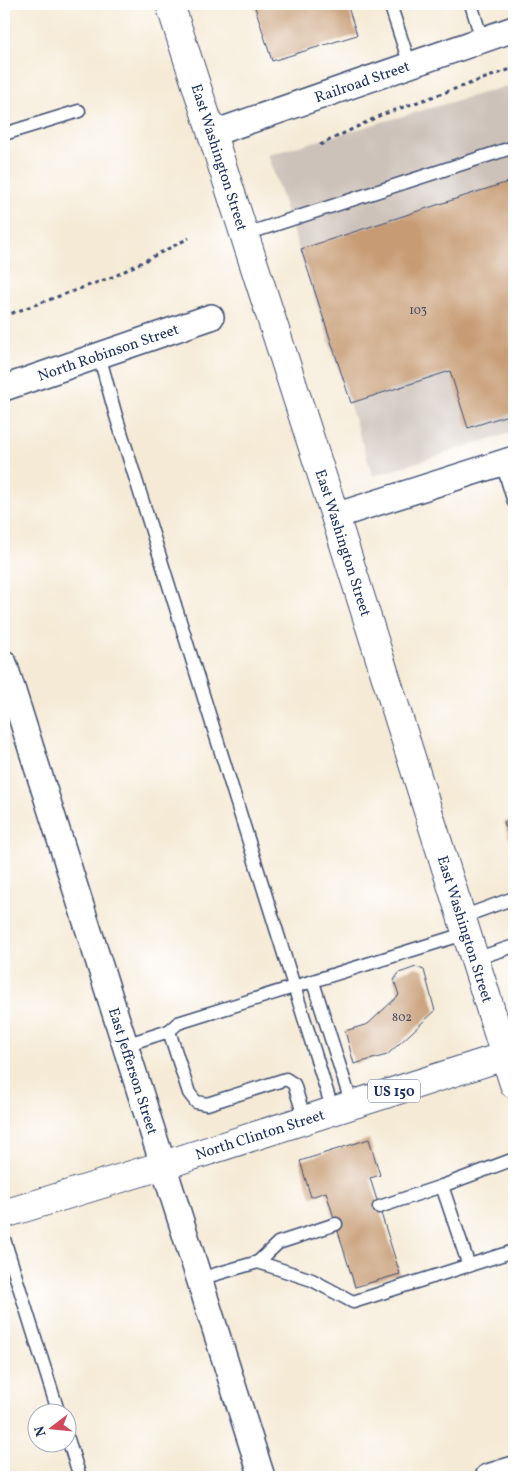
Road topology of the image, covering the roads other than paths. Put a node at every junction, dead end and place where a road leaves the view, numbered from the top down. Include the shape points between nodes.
1 (170, 4) edge
2 (390, 4) edge
3 (470, 4) edge
4 (514, 29) edge
5 (482, 40) junction
6 (410, 65) junction
7 (79, 111) dead end
8 (4, 134) edge
9 (211, 134) junction
10 (514, 147) edge
11 (243, 235) junction
12 (212, 317) dead end
13 (99, 355) junction
14 (4, 388) edge
15 (508, 461) edge
16 (514, 502) edge
17 (335, 516) junction
18 (4, 663) edge
19 (514, 898) edge
20 (464, 925) junction
21 (514, 946) edge
22 (475, 959) junction
23 (313, 982) junction
24 (295, 988) junction
25 (169, 1031) junction
26 (125, 1045) junction
27 (510, 1054) edge
28 (514, 1084) edge
29 (343, 1108) junction
30 (306, 1120) junction
31 (514, 1159) edge
32 (164, 1165) junction
33 (442, 1186) junction
34 (379, 1207) dead end
35 (4, 1214) edge
36 (336, 1224) dead end
37 (4, 1239) edge
38 (514, 1251) edge
39 (258, 1262) junction
40 (469, 1266) junction
41 (199, 1279) junction
42 (56, 1404) edge
43 (73, 1454) edge
44 (514, 1469) edge
45 (80, 1477) edge
46 (262, 1477) edge
47 (488, 1477) edge

1 - 9 main road, East Washington Street
2 - 6 lane
3 - 5 lane
4 - 5 street, Railroad Street
5 - 6 street, Railroad Street
6 - 9 street, Railroad Street
7 - 8 lane
9 - 11 main road, East Washington Street
10 - 11 lane
11 - 17 main road, East Washington Street
12 - 13 street, North Robinson Street
13 - 14 street, North Robinson Street
13 - 24 lane
15 - 16 lane
15 - 17 street
17 - 20 main road, East Washington Street
18 - 26 street, East Jefferson Street
19 - 20 lane
20 - 22 main road, East Washington Street
20 - 23 lane
21 - 22 lane
22 - 27 main road, East Washington Street
23 - 24 lane
23 - 29 lane
24 - 25 lane via 178,1023
24 - 29 lane
25 - 26 lane
25 - 30 lane via 189,1093 196,1102 206,1104 286,1079 294,1084
26 - 32 street, East Jefferson Street
27 - 28 main road, East Washington Street
27 - 29 main road, North Clinton Street / US 150
29 - 30 main road, North Clinton Street / US 150
30 - 32 main road, North Clinton Street / US 150
31 - 33 lane
32 - 35 main road, North Clinton Street / US 150
32 - 41 street, East Jefferson Street
33 - 34 lane
33 - 40 lane
36 - 39 lane via 278,1243
37 - 42 lane
38 - 40 lane
39 - 40 lane via 312,1280 353,1302
39 - 41 lane
41 - 46 street, East Jefferson Street
43 - 45 lane
44 - 47 street

